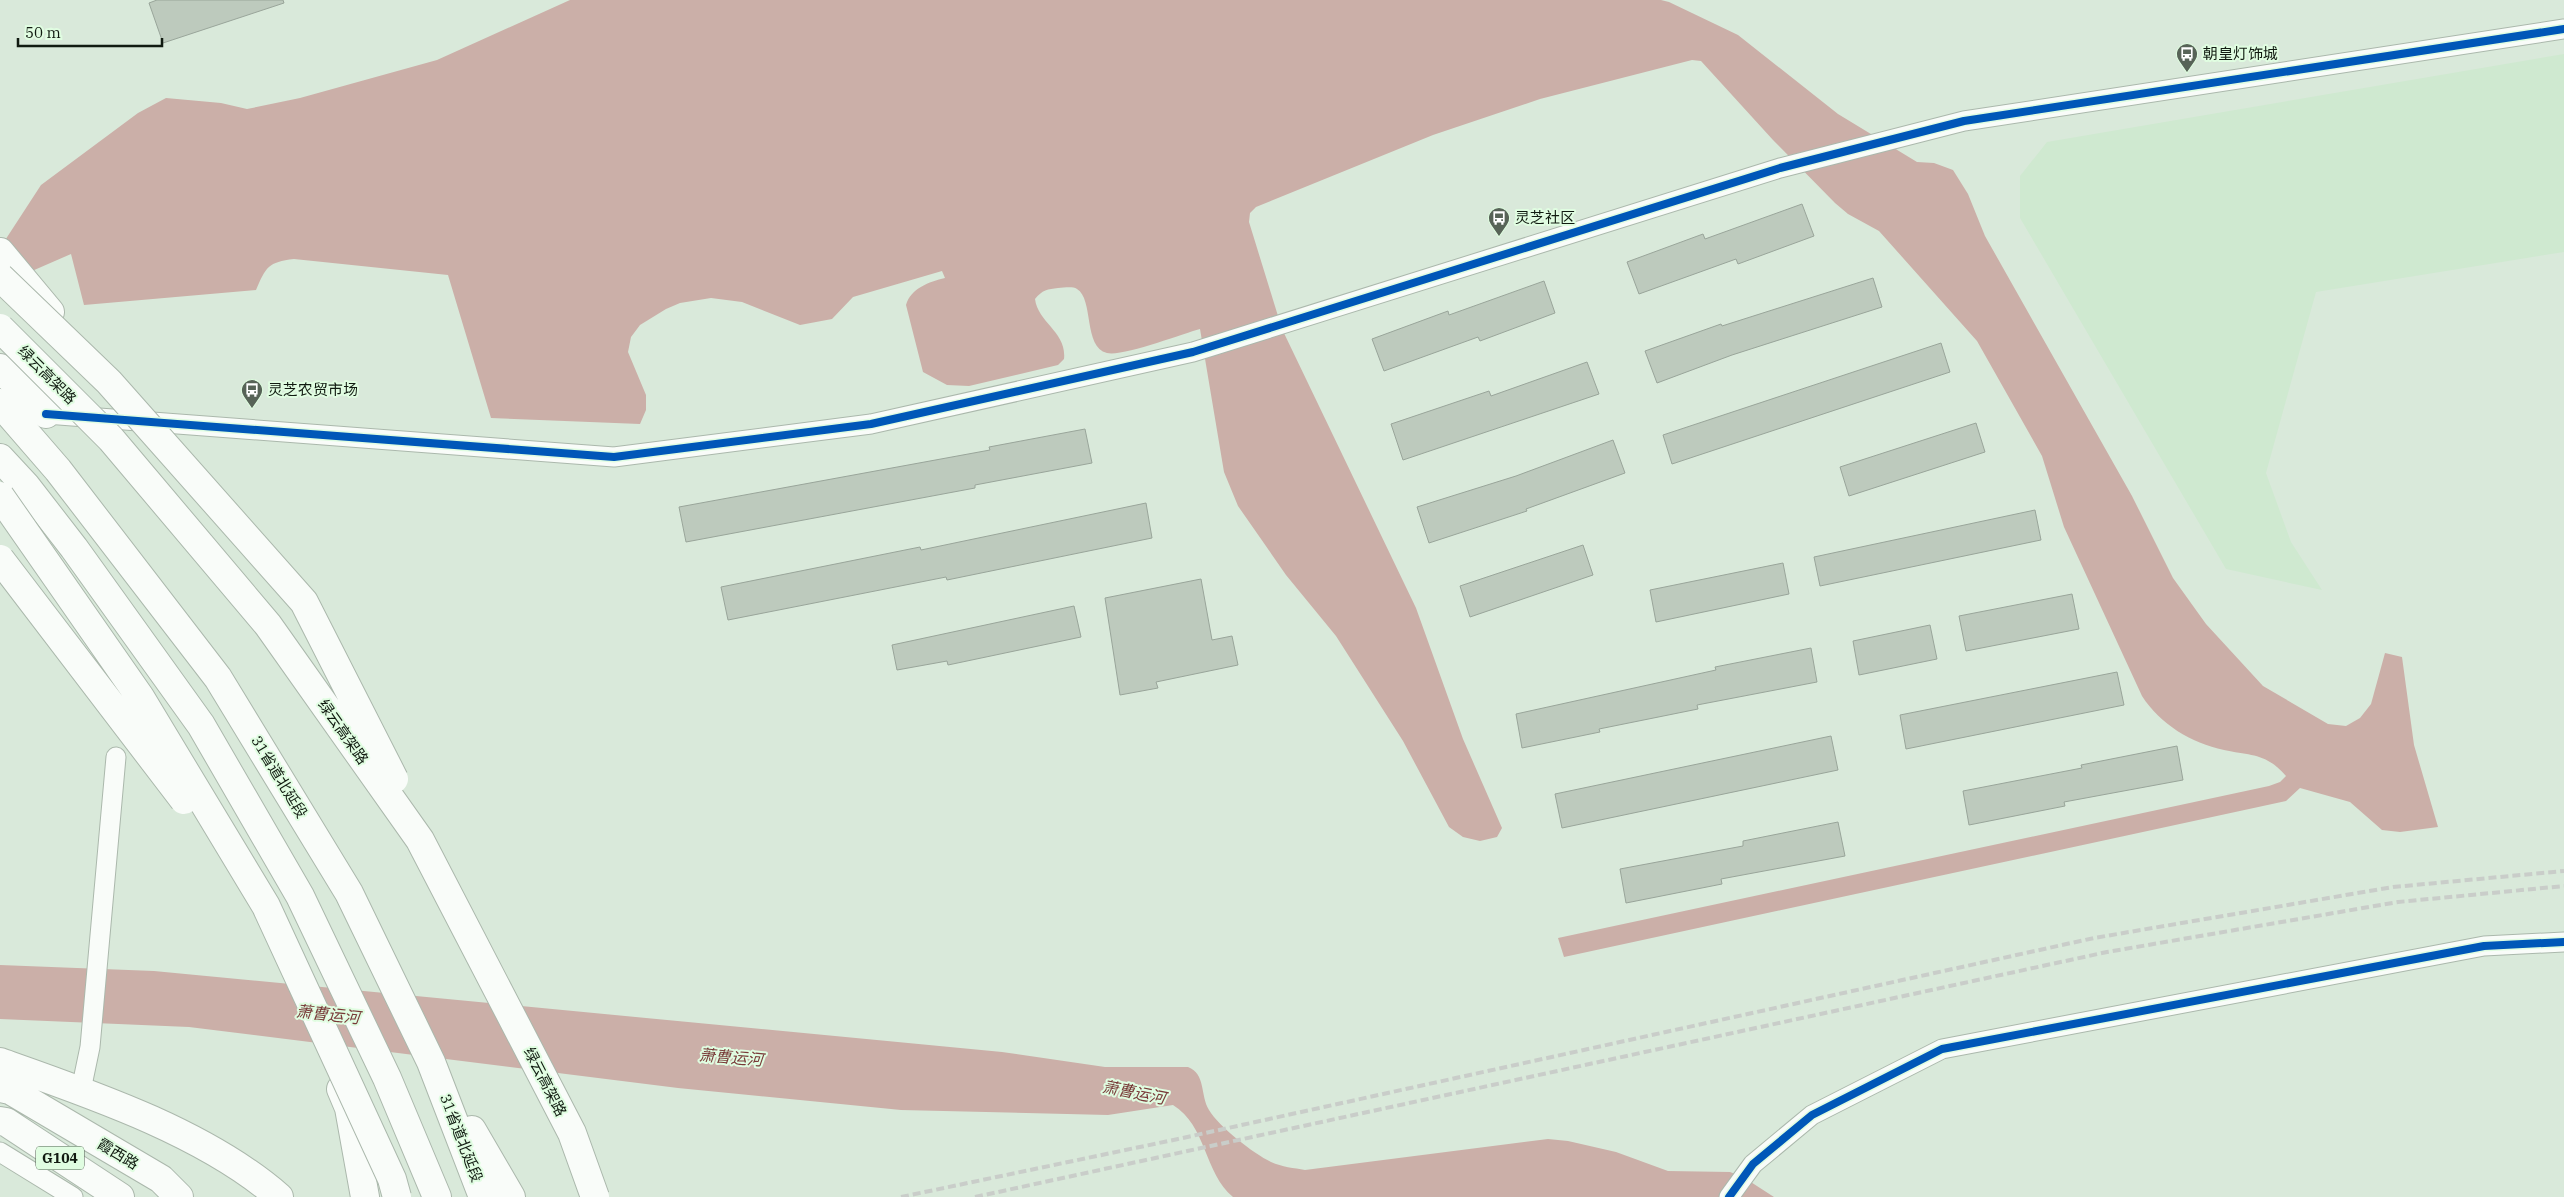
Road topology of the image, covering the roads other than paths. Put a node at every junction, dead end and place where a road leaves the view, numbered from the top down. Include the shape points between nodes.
1 (2564, 29) edge
2 (0, 252) edge
3 (0, 277) edge
4 (0, 328) edge
5 (0, 368) edge
6 (109, 382) junction
7 (0, 403) edge
8 (46, 414) joint
9 (0, 458) edge
10 (0, 496) edge
11 (74, 548) junction
12 (0, 559) edge
13 (116, 757) dead end
14 (266, 906) junction
15 (2564, 942) edge
16 (0, 1062) edge
17 (431, 1062) junction
18 (0, 1088) edge
19 (81, 1090) junction
20 (0, 1121) edge
21 (572, 1133) junction
22 (0, 1152) edge
23 (73, 1197) edge
24 (120, 1197) edge
25 (179, 1197) edge
26 (279, 1197) edge
27 (365, 1197) edge
28 (397, 1197) edge
29 (437, 1197) edge
30 (483, 1197) edge
31 (512, 1197) edge
32 (595, 1197) edge
33 (1730, 1197) edge

1 - 8 street via 1964,121 1780,168 1193,352 871,424 614,457
2 - 6 main road, bridge
3 - 6 main road, bridge
4 - 21 main road, 绿云高架路, bridge via 111,439 274,633 420,840
5 - 8 main road
6 - 21 main road, bridge via 304,602
7 - 17 main road, 31省道北延段 via 58,470 218,678 349,893
9 - 11 main road
10 - 14 main road, bridge via 140,697
11 - 27 main road, bridge via 140,685 255,892 349,1108
11 - 29 main road via 201,725 300,896 387,1078
12 - 14 main road, bridge
13 - 19 street via 90,1047
14 - 28 main road, bridge via 392,1179
15 - 33 street via 2484,946 1942,1049 1812,1114 1753,1164
16 - 19 main road
17 - 30 main road, 31省道北延段
17 - 31 main road
18 - 25 main road, 霞西路 via 10,1090 161,1179
19 - 26 main road via 200,1142 260,1180
20 - 24 main road, G104
21 - 32 main road, 绿云高架路, bridge
22 - 23 street

